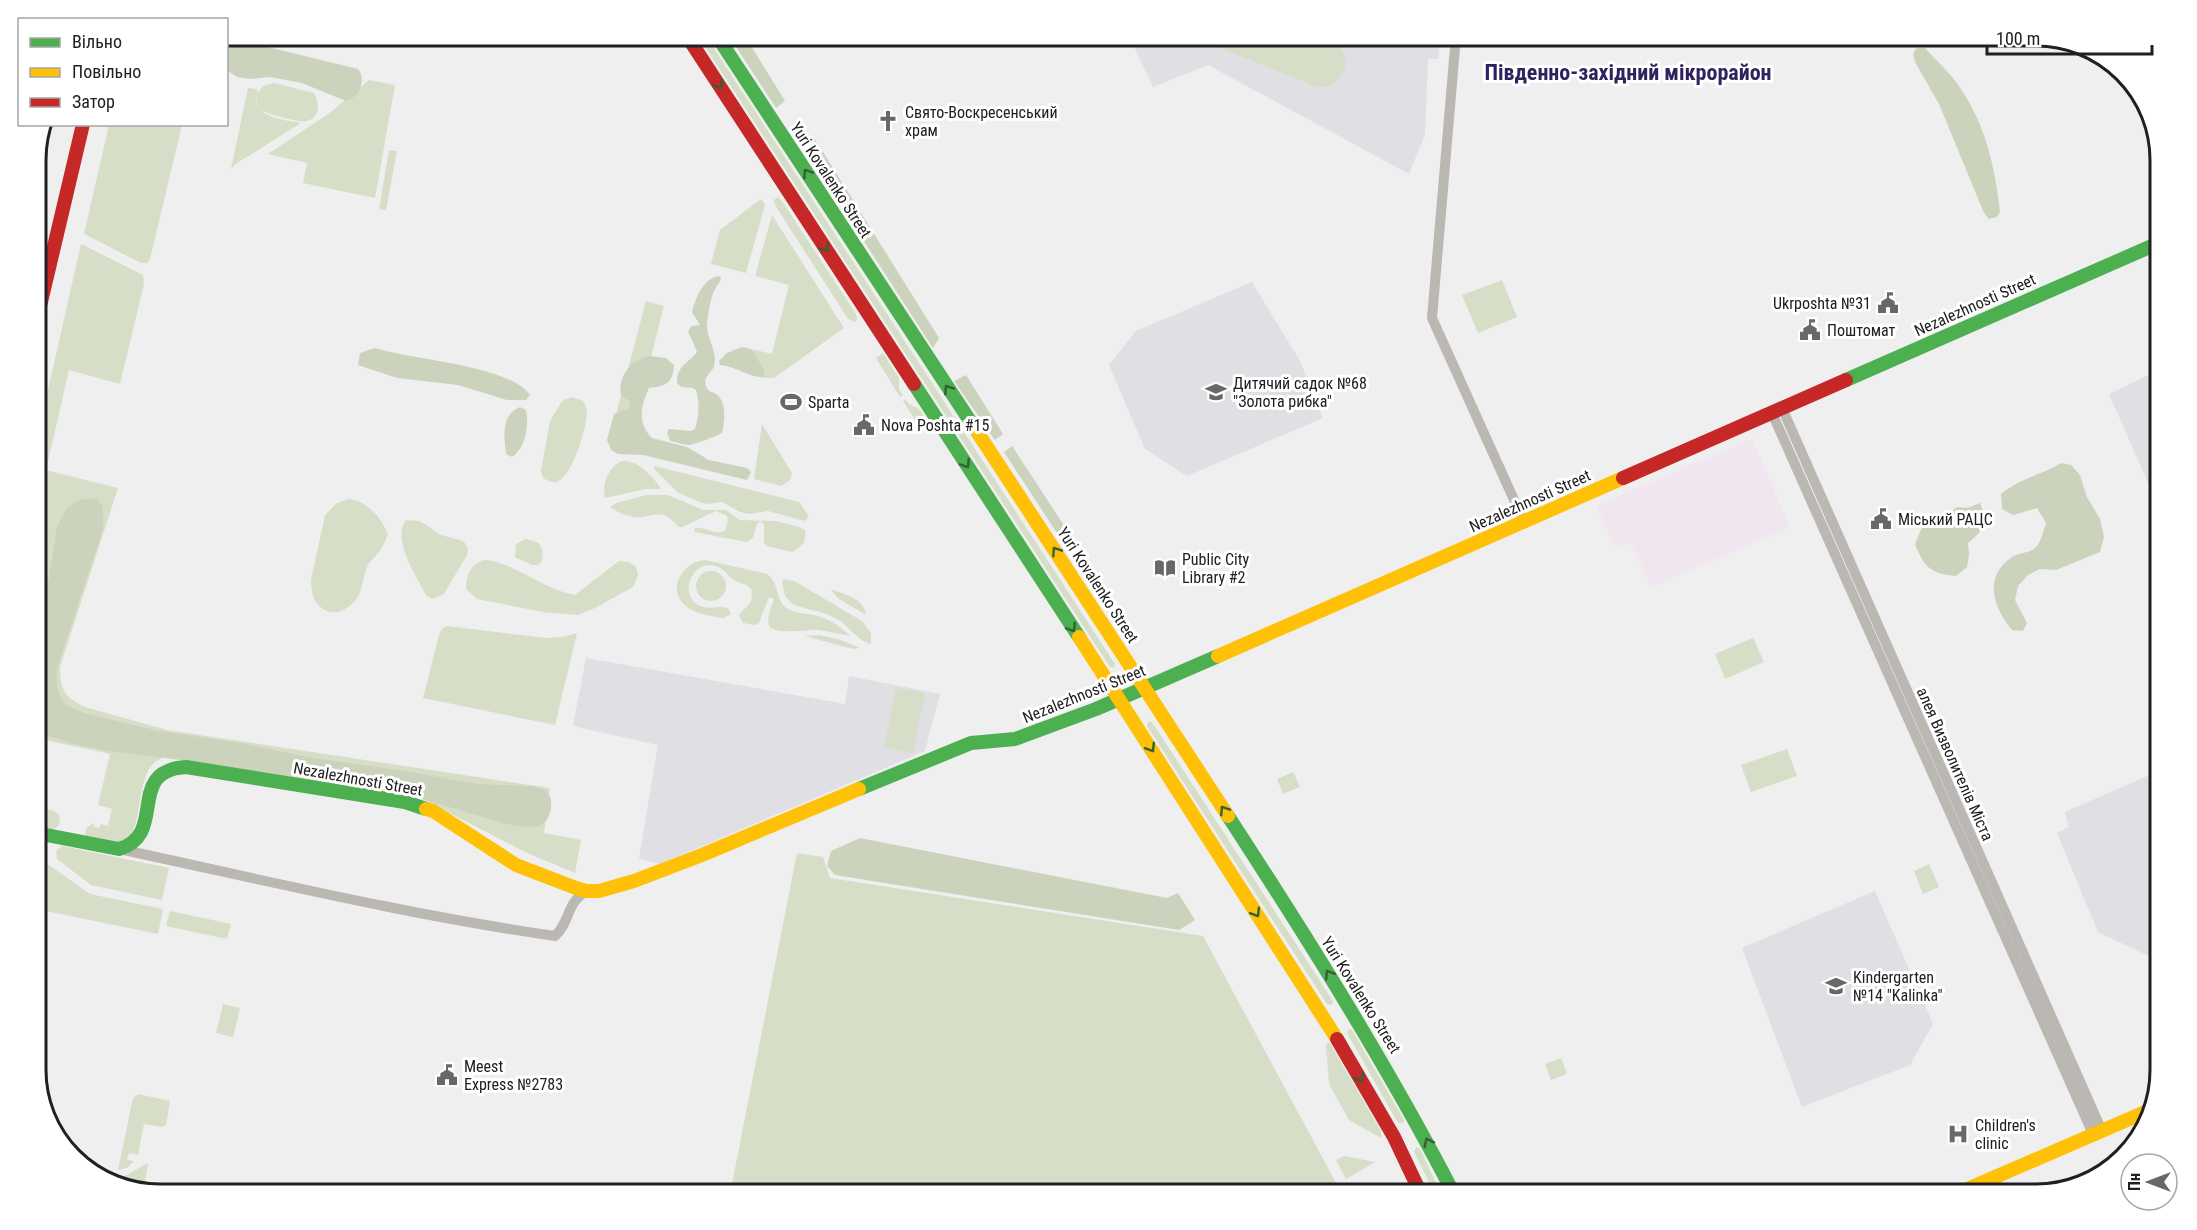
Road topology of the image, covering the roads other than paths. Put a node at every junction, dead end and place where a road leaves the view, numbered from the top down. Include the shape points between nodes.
1 (1455, 46) edge
2 (694, 47) edge
3 (724, 47) edge
4 (83, 126) edge
5 (2150, 247) edge
6 (47, 276) edge
7 (1777, 410) junction
8 (1524, 522) junction
9 (1145, 688) junction
10 (1119, 700) junction
11 (47, 834) edge
12 (118, 849) junction
13 (586, 891) junction
14 (2142, 1114) edge
15 (2098, 1133) junction
16 (1416, 1184) edge
17 (1449, 1184) edge
18 (1979, 1184) edge

1 - 8 street via 1432,318
2 -> 10 main road
9 -> 3 main road, Yuri Kovalenko Street
4 - 6 main road
5 - 7 main road, Nezalezhnosti Street
7 - 8 main road, Nezalezhnosti Street
7 - 15 street, алея Визволителів Міста
8 - 9 main road, Nezalezhnosti Street
9 - 10 main road, Nezalezhnosti Street
17 -> 9 main road, Yuri Kovalenko Street via 1372,1042
10 - 13 main road, Nezalezhnosti Street via 1015,739 960,747 682,863 612,889
10 -> 16 main road via 1346,1054 1395,1137
11 - 12 main road
12 - 13 street via 367,903 555,936 564,928 576,899
12 - 13 main road, Nezalezhnosti Street via 139,838 151,787 158,776 171,768 186,767 425,807 516,865
14 - 15 main road
15 - 18 main road

